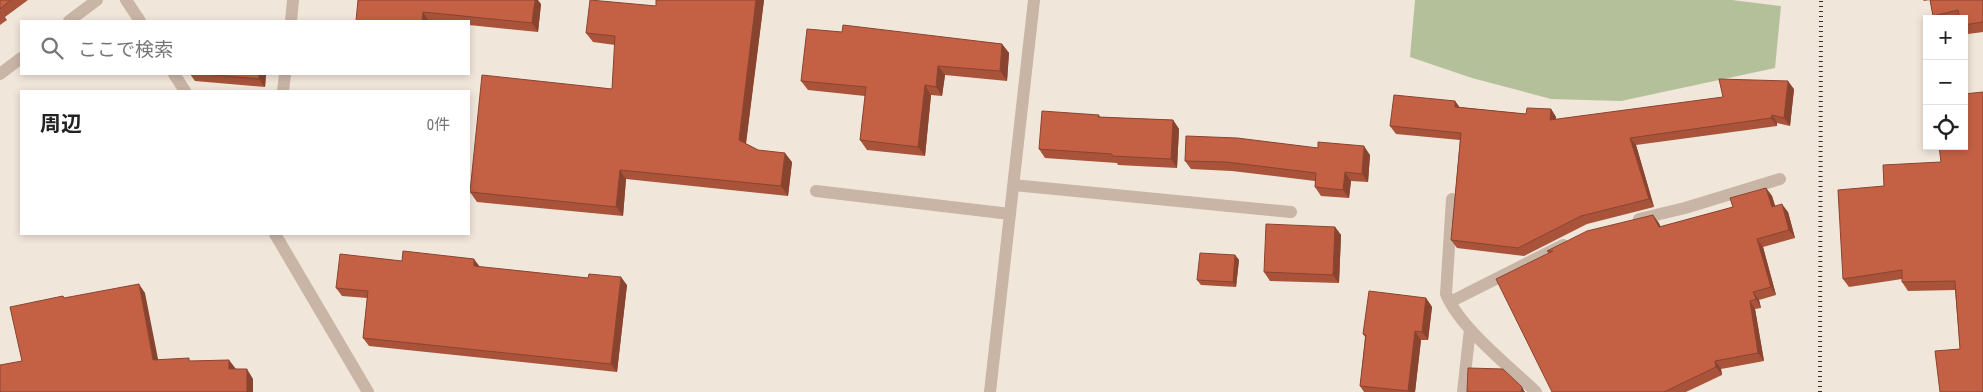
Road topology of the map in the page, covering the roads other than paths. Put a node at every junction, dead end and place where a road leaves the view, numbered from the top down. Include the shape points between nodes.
1 (97, 0) edge
2 (126, 0) edge
3 (293, 0) edge
4 (1034, 0) edge
5 (70, 20) edge
6 (139, 20) edge
7 (291, 20) edge
8 (20, 59) edge
9 (0, 74) edge
10 (175, 75) edge
11 (285, 75) edge
12 (184, 90) edge
13 (283, 90) edge
14 (1780, 179) dead end
15 (1013, 184) junction
16 (816, 191) dead end
17 (1452, 199) dead end
18 (1292, 212) dead end
19 (1010, 214) junction
20 (1628, 222) edge
21 (276, 235) edge
22 (1572, 240) edge
23 (1450, 302) junction
24 (1470, 329) junction
25 (368, 392) edge
26 (990, 392) edge
27 (1463, 392) edge
28 (1536, 392) edge

1 - 5 street
2 - 6 street
3 - 7 street
4 - 15 street
8 - 9 street
10 - 12 street
11 - 13 street
14 - 20 street
15 - 18 street
15 - 19 street
16 - 19 street
17 - 23 street via 1446,294
19 - 26 street
21 - 25 street
22 - 23 street
23 - 24 street
24 - 27 street
24 - 28 street

